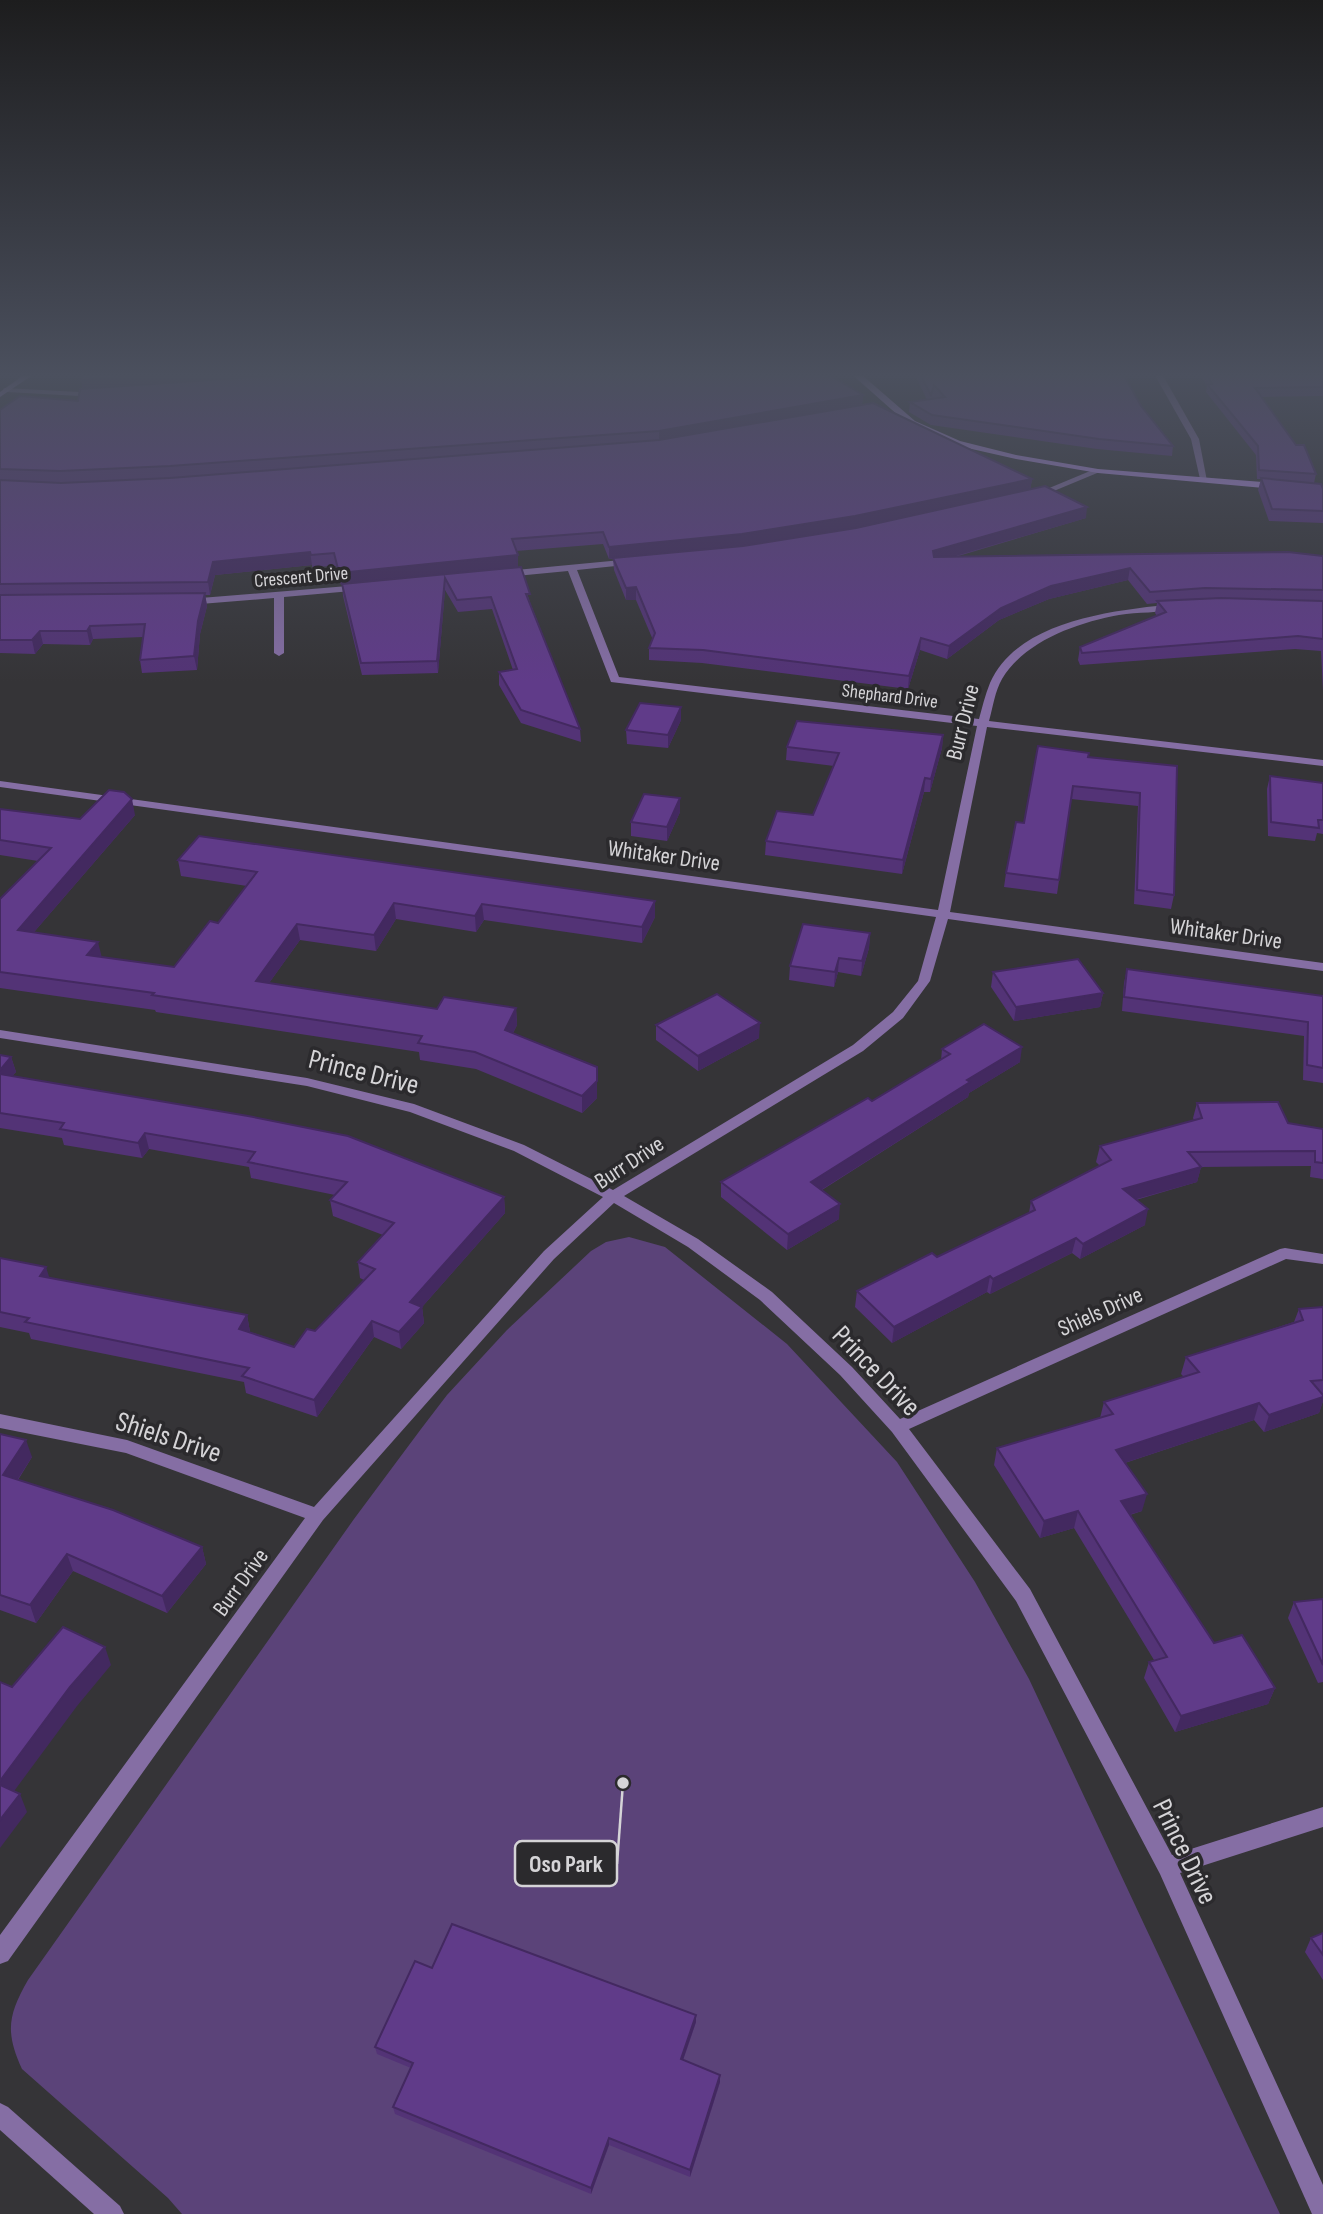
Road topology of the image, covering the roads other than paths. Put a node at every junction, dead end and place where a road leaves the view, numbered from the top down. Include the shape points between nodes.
1 (1087, 475) edge
2 (1156, 475) edge
3 (1204, 475) edge
4 (1205, 479) junction
5 (1280, 486) edge
6 (1027, 498) edge
7 (637, 561) edge
8 (571, 567) junction
9 (487, 575) edge
10 (376, 587) edge
11 (279, 597) junction
12 (182, 603) edge
13 (1191, 606) edge
14 (279, 653) dead end
15 (983, 723) junction
16 (1323, 763) edge
17 (0, 784) edge
18 (943, 914) junction
19 (1323, 967) edge
20 (0, 1034) edge
21 (613, 1196) junction
22 (1323, 1259) edge
23 (0, 1421) edge
24 (898, 1427) junction
25 (317, 1515) junction
26 (1323, 1817) edge
27 (1167, 1867) junction
28 (0, 1953) edge
29 (0, 2115) edge
30 (1323, 2212) edge
31 (112, 2214) edge

1 - 6 street
2 - 4 street
3 - 4 street
4 - 5 street
7 - 8 street
8 - 9 street
8 - 15 street, Shephard Drive via 615,680
10 - 11 street, Crescent Drive
11 - 12 street, Crescent Drive
11 - 14 street
13 - 15 street, Burr Drive via 1120,612 1079,622 1032,643 1010,660 995,681
15 - 16 street, Shephard Drive
15 - 18 street, Burr Drive
17 - 18 street, Whitaker Drive
18 - 19 street, Whitaker Drive
18 - 21 street, Burr Drive via 924,981 898,1015 858,1048
20 - 21 street, Prince Drive via 307,1082 414,1110 519,1148
21 - 24 street, Prince Drive via 693,1243 766,1296
21 - 25 street, Burr Drive via 550,1255
22 - 24 street, Shiels Drive via 1285,1253
23 - 25 street, Shiels Drive via 127,1447
24 - 27 street, Prince Drive via 1023,1595
25 - 28 street, Burr Drive
26 - 27 street
27 - 30 street, Prince Drive
29 - 31 street

